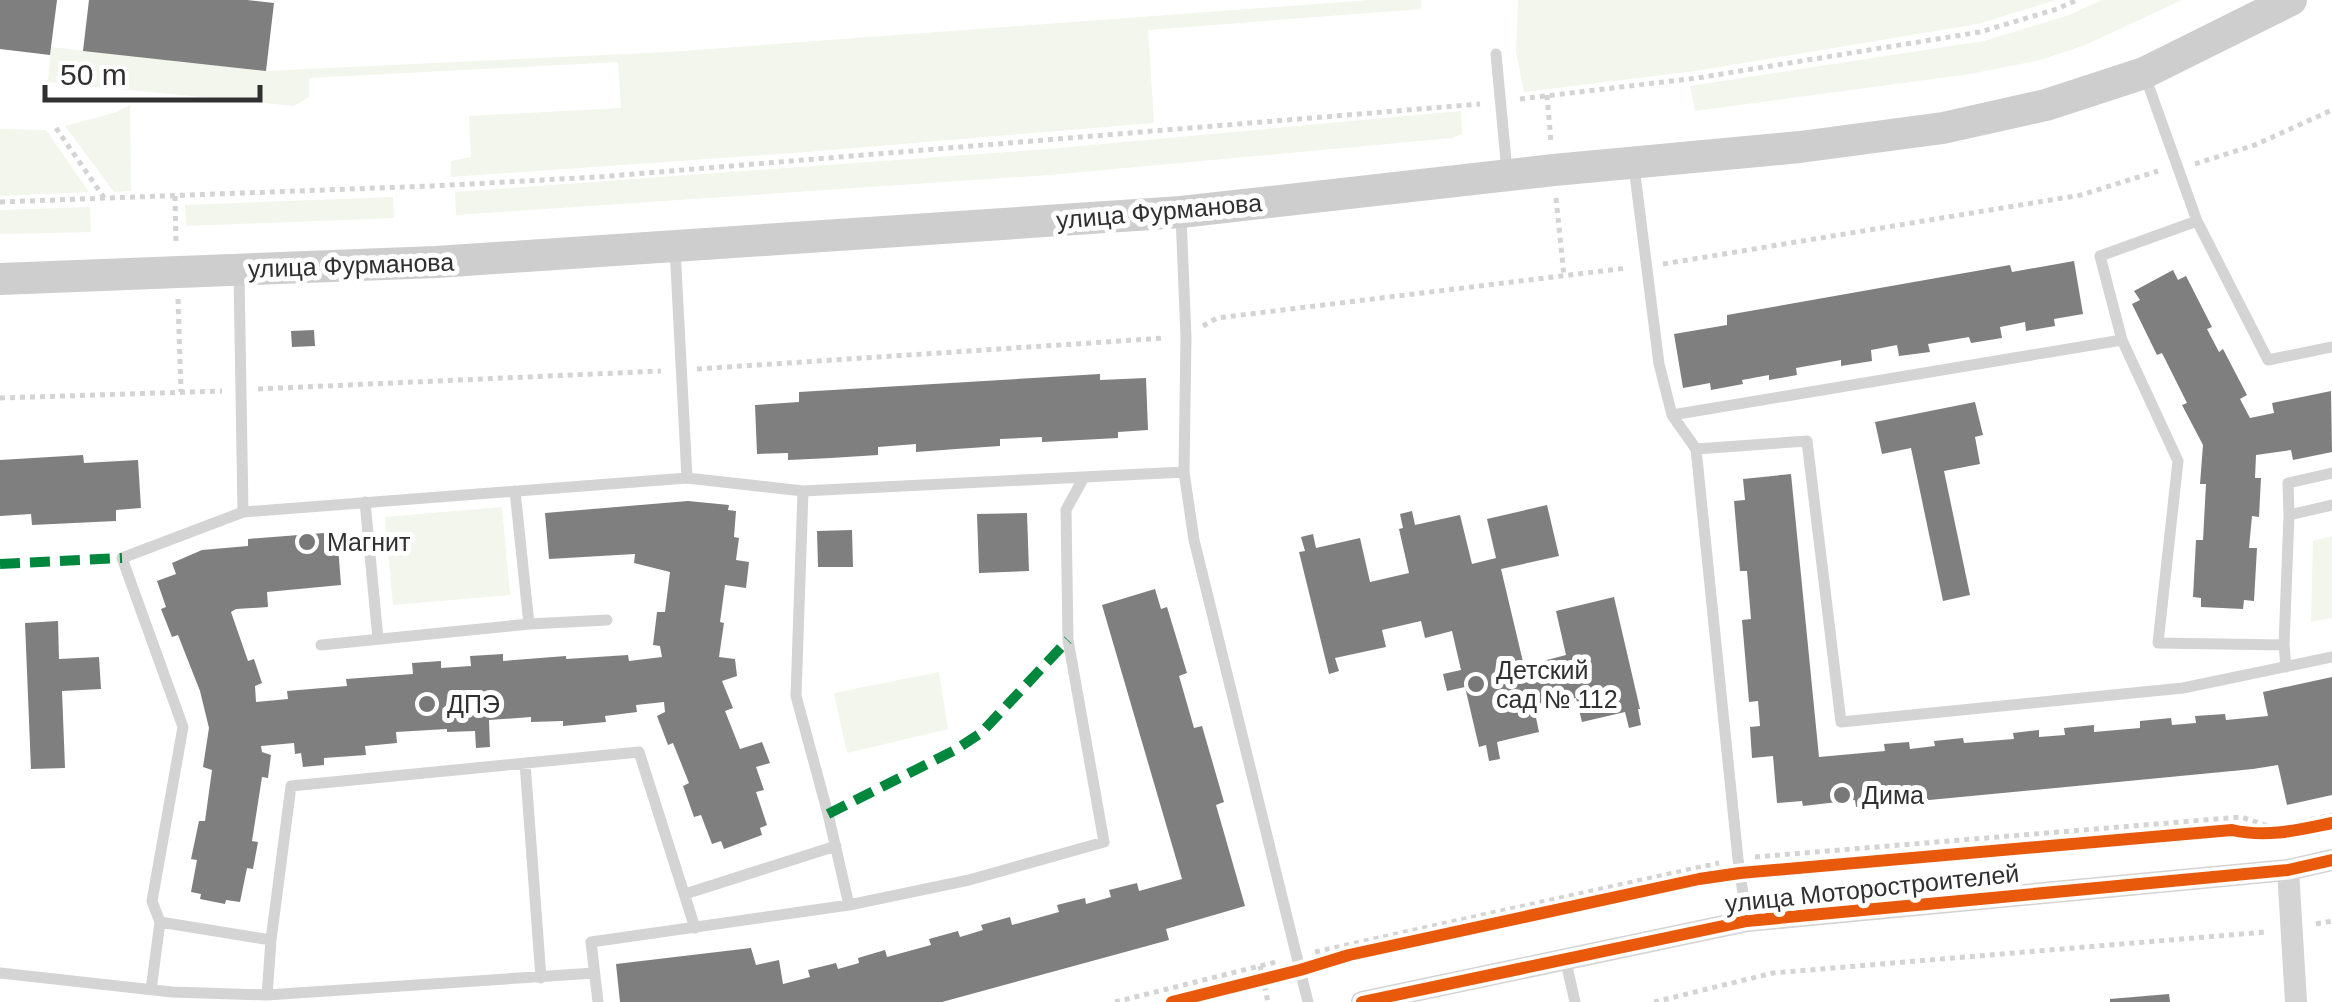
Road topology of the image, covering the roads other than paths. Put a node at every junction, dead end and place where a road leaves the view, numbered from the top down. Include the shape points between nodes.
1 (2291, 0) edge
2 (1496, 54) dead end
3 (2144, 73) junction
4 (1633, 163) junction
5 (1507, 176) junction
6 (1181, 212) junction
7 (2197, 221) junction
8 (675, 247) junction
9 (239, 270) junction
10 (2, 279) edge
11 (2122, 340) junction
12 (2332, 347) edge
13 (1672, 414) junction
14 (1696, 449) junction
15 (1184, 472) junction
16 (2332, 474) edge
17 (1084, 477) junction
18 (688, 478) junction
19 (514, 491) junction
20 (803, 491) junction
21 (366, 502) junction
22 (2332, 505) edge
23 (243, 512) junction
24 (2289, 515) junction
25 (607, 620) dead end
26 (529, 624) junction
27 (378, 639) junction
28 (2284, 645) junction
29 (321, 646) dead end
30 (2332, 658) edge
31 (2286, 668) junction
32 (525, 763) junction
33 (836, 846) junction
34 (2332, 860) edge
35 (2288, 870) junction
36 (684, 894) junction
37 (849, 906) junction
38 (1747, 921) junction
39 (160, 922) junction
40 (695, 928) junction
41 (271, 940) junction
42 (1566, 958) junction
43 (0, 973) edge
44 (594, 973) junction
45 (541, 978) junction
46 (151, 990) junction
47 (1449, 993) edge
48 (267, 995) junction
49 (598, 1002) edge
50 (1308, 1002) edge
51 (1362, 1002) edge
52 (1575, 1002) edge
53 (2296, 1002) edge

1 - 3 main road, улица Фурманова
2 - 5 lane
3 - 4 main road, улица Фурманова via 2046,105 1943,128
3 - 7 lane
4 - 5 main road, улица Фурманова
4 - 13 lane via 1659,364
5 - 6 main road, улица Фурманова
6 - 8 main road, улица Фурманова
6 - 15 lane
7 - 11 lane via 2100,256
7 - 12 lane via 2268,360
8 - 9 main road, улица Фурманова
8 - 18 lane
9 - 10 main road, улица Фурманова
9 - 23 lane
11 - 13 lane
11 - 28 lane via 2178,461 2158,644
13 - 14 lane
14 - 31 lane via 1807,440 1841,722 2183,688
14 - 38 lane
15 - 17 lane
15 - 50 lane via 1194,540
16 - 24 lane via 2288,483
17 - 20 lane
17 - 37 lane via 1066,510 1068,640 1104,842
18 - 19 lane
18 - 20 lane
19 - 21 lane
19 - 26 lane
20 - 33 lane via 796,696
21 - 23 lane
21 - 27 lane
22 - 24 lane
23 - 39 lane via 122,558 183,727 152,901
24 - 28 lane
25 - 26 lane
26 - 27 lane
27 - 29 lane
28 - 31 lane
30 - 31 lane
32 - 36 lane via 639,752
32 - 41 lane via 291,786
32 - 45 lane
33 - 36 lane
33 - 37 lane
34 - 35 street, улица Моторостроителей
35 - 38 street, улица Моторостроителей
35 - 53 street
36 - 40 lane
37 - 40 lane
38 - 42 street, улица Моторостроителей
39 - 41 lane
39 - 46 lane
40 - 44 lane via 591,942
41 - 48 lane
42 - 47 street, улица Моторостроителей
42 - 52 lane
43 - 46 lane
44 - 45 lane
44 - 49 lane
45 - 48 lane
46 - 48 lane
47 - 51 street, улица Моторостроителей

